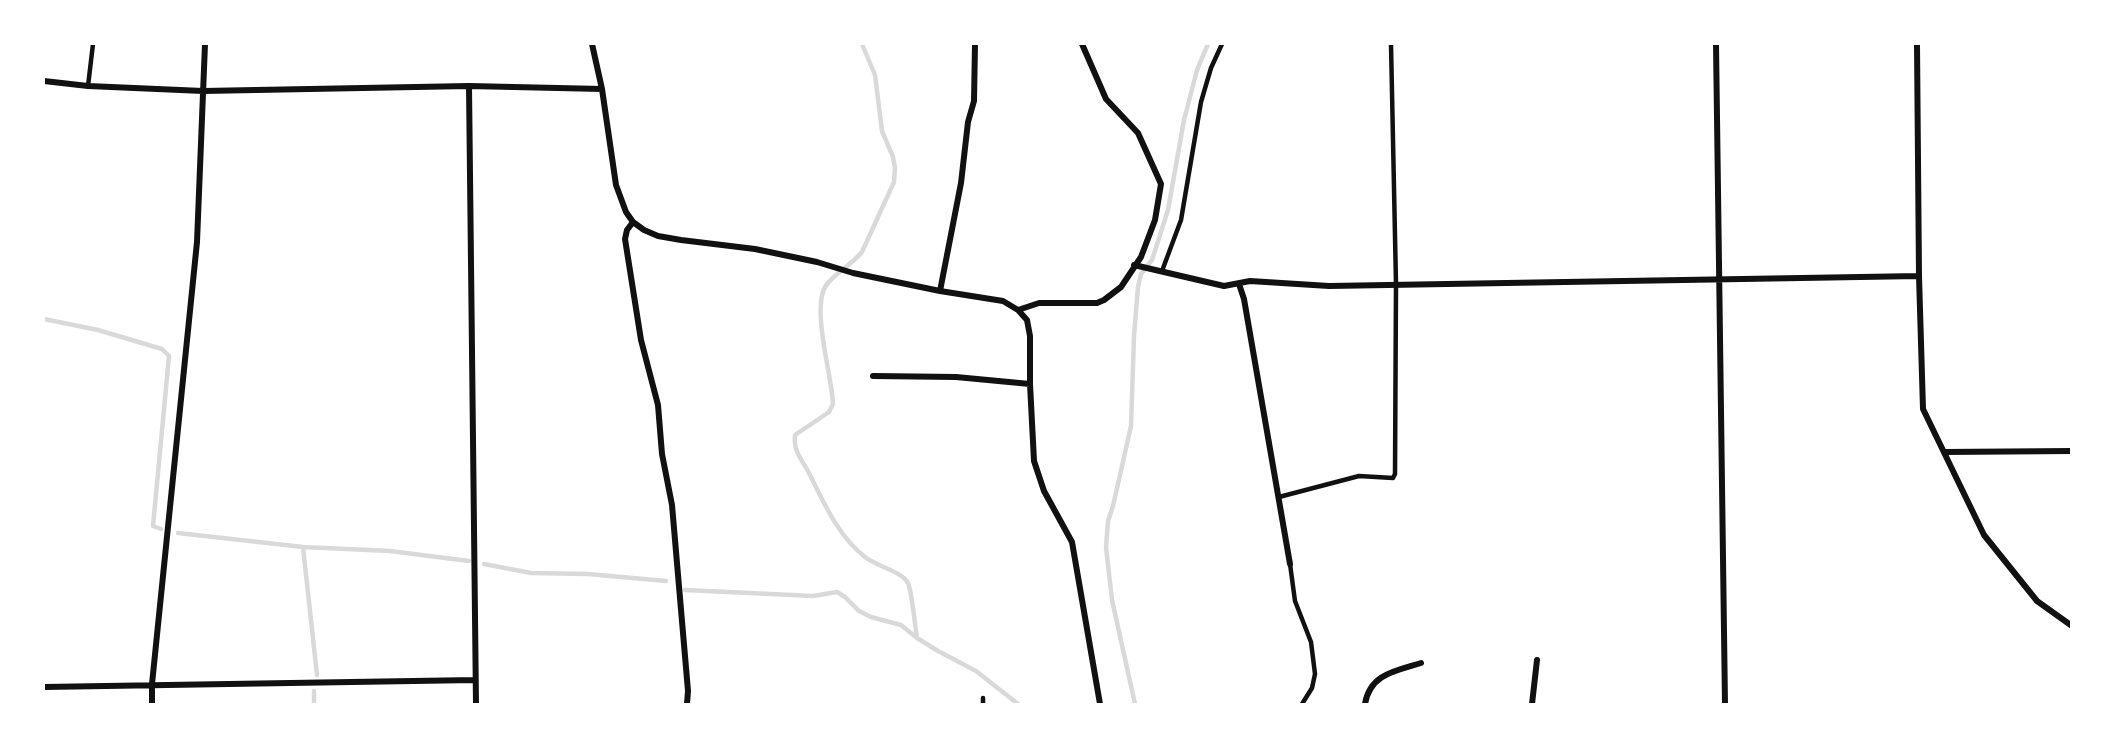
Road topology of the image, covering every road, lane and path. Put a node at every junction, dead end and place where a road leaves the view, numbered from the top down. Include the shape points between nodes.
1 (93, 44) edge
2 (205, 44) edge
3 (592, 44) edge
4 (975, 44) edge
5 (1082, 44) edge
6 (1222, 44) edge
7 (1391, 44) edge
8 (1716, 44) edge
9 (1917, 44) edge
10 (44, 81) edge
11 (88, 86) junction
12 (469, 86) junction
13 (602, 89) junction
14 (203, 91) junction
15 (633, 222) junction
16 (1137, 266) junction
17 (1162, 271) junction
18 (1919, 276) junction
19 (1719, 279) junction
20 (1239, 284) junction
21 (1396, 284) junction
22 (940, 291) junction
23 (1018, 310) junction
24 (873, 376) dead end
25 (1030, 384) junction
26 (2072, 451) edge
27 (1944, 452) junction
28 (1279, 497) junction
29 (1290, 564) joint
30 (2072, 626) edge
31 (1537, 660) dead end
32 (1421, 663) dead end
33 (475, 680) junction
34 (152, 684) junction
35 (44, 687) edge
36 (1098, 702) edge
37 (152, 705) edge
38 (476, 705) edge
39 (687, 705) edge
40 (1302, 705) edge
41 (1365, 705) edge
42 (1532, 705) edge
43 (1725, 705) edge

1 - 11 lane
2 - 14 street
3 - 13 street
4 - 22 street via 974,101
5 - 16 street via 1106,99 1138,133 1161,184 1155,220
6 - 17 lane via 1201,102 1181,220
7 - 21 lane
8 - 19 street
9 - 18 street
10 - 11 street
11 - 14 street
12 - 13 street
12 - 14 street
12 - 33 street
13 - 15 street via 616,185
14 - 34 street via 197,242
15 - 22 street via 658,236 755,249
15 - 39 street via 625,239 641,340 658,405 672,505
16 - 17 street
16 - 23 street via 1121,287 1097,303 1039,303
17 - 20 street via 1224,286
18 - 19 street
18 - 27 street via 1923,409
19 - 21 street
19 - 43 street
20 - 21 street via 1250,280 1329,286
20 - 28 street
21 - 28 lane via 1393,478 1359,476
22 - 23 street via 1003,301
23 - 25 street via 1027,320 1030,336
24 - 25 street via 956,377
25 - 36 street via 1034,461 1044,491 1072,542
26 - 27 street
27 - 30 street via 1984,535 2037,601
28 - 29 street
29 - 40 lane via 1296,601 1311,642 1315,674
31 - 42 street
32 - 41 street via 1382,675 1367,692
33 - 34 street
33 - 38 street
34 - 35 street
34 - 37 street

